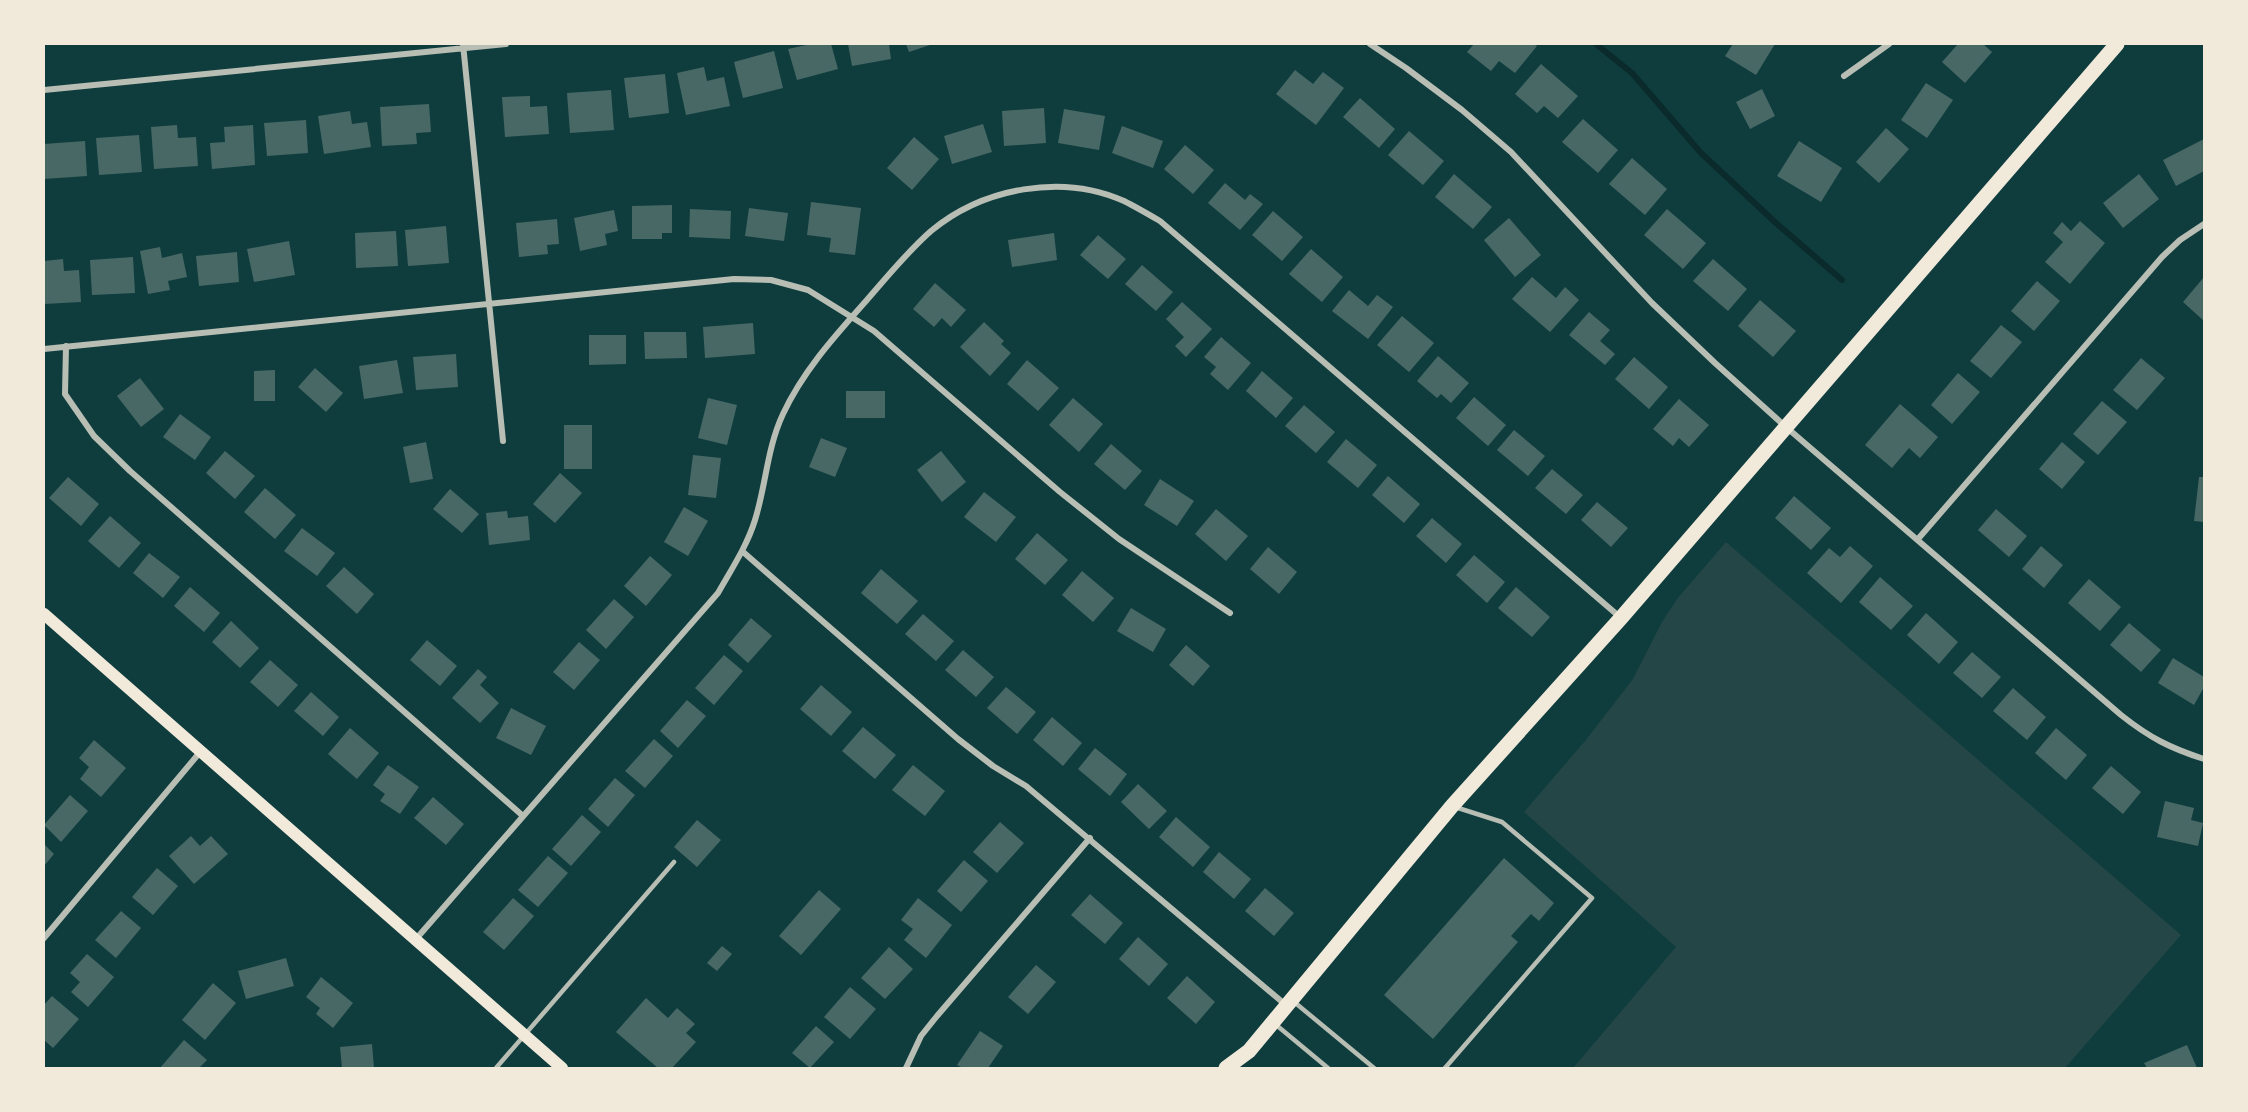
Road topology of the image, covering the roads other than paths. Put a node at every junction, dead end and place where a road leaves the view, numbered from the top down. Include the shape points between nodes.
1 (506, 44) edge
2 (1370, 44) edge
3 (1889, 44) edge
4 (2117, 44) edge
5 (463, 46) edge
6 (1844, 76) dead end
7 (44, 90) edge
8 (2205, 224) edge
9 (489, 304) junction
10 (852, 317) junction
11 (66, 346) junction
12 (44, 349) edge
13 (1786, 427) junction
14 (503, 441) dead end
15 (1918, 539) junction
16 (742, 551) junction
17 (1230, 613) dead end
18 (44, 614) edge
19 (1622, 618) junction
20 (201, 751) junction
21 (2205, 759) edge
22 (1452, 806) junction
23 (523, 816) junction
24 (1090, 838) junction
25 (674, 862) dead end
26 (44, 938) edge
27 (416, 939) junction
28 (1290, 1003) junction
29 (1273, 1023) junction
30 (525, 1035) junction
31 (1249, 1051) junction
32 (496, 1068) edge
33 (562, 1068) edge
34 (906, 1068) edge
35 (1226, 1068) edge
36 (1242, 1068) edge
37 (1328, 1068) edge
38 (1374, 1068) edge
39 (1445, 1068) edge

1 - 5 street
2 - 13 street via 1462,110 1511,153 1652,303
3 - 6 street
4 - 13 main road
5 - 7 street
5 - 9 street
8 - 15 street via 2162,257
9 - 10 street via 735,279 780,282 808,290
9 - 11 street
9 - 14 street
10 - 16 street via 817,357 782,417 755,521
10 - 17 street via 874,331 1119,539
10 - 19 street via 930,232 985,200 1046,187 1072,188 1123,201 1160,221 1184,240
11 - 12 street
11 - 23 street via 65,394 94,436
13 - 15 street
13 - 19 main road
15 - 21 street via 2145,734 2170,748
16 - 23 street via 718,593
16 - 24 street via 958,739 1026,786
18 - 20 main road
19 - 22 main road
20 - 26 street
20 - 27 main road
22 - 28 main road
22 - 39 lane via 1502,822 1592,898
23 - 27 street
24 - 28 street
24 - 34 street via 937,1016 921,1036
25 - 30 lane
27 - 30 main road
28 - 29 main road
28 - 38 lane
29 - 31 main road
29 - 37 lane
30 - 32 lane
30 - 33 main road
31 - 35 main road
31 - 36 main road

